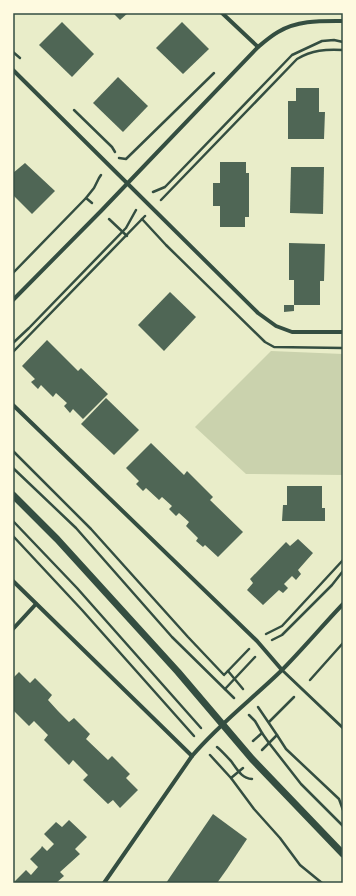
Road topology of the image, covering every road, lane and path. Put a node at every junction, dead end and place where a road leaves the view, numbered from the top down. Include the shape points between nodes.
1 (222, 13) edge
2 (343, 21) edge
3 (343, 42) edge
4 (258, 47) junction
5 (343, 50) edge
6 (13, 70) edge
7 (127, 183) junction
8 (86, 198) dead end
9 (144, 200) junction
10 (152, 209) junction
11 (13, 273) edge
12 (13, 300) edge
13 (343, 332) edge
14 (13, 343) edge
15 (13, 352) edge
16 (13, 405) edge
17 (13, 451) edge
18 (13, 468) edge
19 (13, 495) edge
20 (13, 521) edge
21 (13, 536) edge
22 (343, 560) edge
23 (343, 571) edge
24 (13, 581) edge
25 (36, 604) junction
26 (343, 604) edge
27 (13, 629) edge
28 (257, 641) junction
29 (262, 648) junction
30 (282, 670) junction
31 (228, 671) junction
32 (234, 679) junction
33 (225, 690) junction
34 (251, 699) junction
35 (242, 707) junction
36 (223, 724) junction
37 (343, 728) edge
38 (262, 733) junction
39 (277, 735) junction
40 (208, 737) junction
41 (268, 743) junction
42 (202, 744) junction
43 (245, 748) junction
44 (192, 756) junction
45 (252, 759) junction
46 (231, 762) junction
47 (238, 772) junction
48 (231, 778) junction
49 (272, 780) junction
50 (343, 810) edge
51 (343, 826) edge
52 (343, 854) edge
53 (104, 883) edge
54 (322, 883) edge

1 - 4 street
2 - 4 street via 294,25 278,32
3 - 9 path via 322,41 292,55 165,187 155,190
4 - 7 street
5 - 10 path via 318,50 297,58
6 - 7 street
7 - 9 street
7 - 12 street
8 - 11 path
9 - 10 street
9 - 14 path via 126,228
10 - 13 street via 258,313 276,326 292,332
10 - 15 path
16 - 28 street
17 - 31 path via 91,529 219,670 224,675
18 - 33 path via 76,528 172,637
19 - 36 street via 58,540
20 - 40 path via 77,588
21 - 42 path
22 - 28 path via 282,626
23 - 29 path via 282,635
24 - 25 street
25 - 27 street
25 - 44 street
26 - 30 street
28 - 29 street
28 - 31 path
29 - 30 street
29 - 32 path
30 - 34 street
30 - 37 lane
31 - 32 path
32 - 33 path
32 - 34 path
33 - 35 path
34 - 35 street
34 - 39 path
35 - 36 street
35 - 38 path
36 - 40 street
36 - 43 street
38 - 41 path
38 - 43 path
39 - 41 path
39 - 50 path via 286,749 339,799
40 - 42 street
40 - 46 path
41 - 45 path
41 - 51 path via 301,784
42 - 44 street
42 - 48 path
43 - 45 street
43 - 46 path
44 - 53 street
45 - 47 path
45 - 49 street
46 - 47 path
47 - 48 path
47 - 49 path via 247,778
48 - 54 path via 300,865
49 - 52 street

